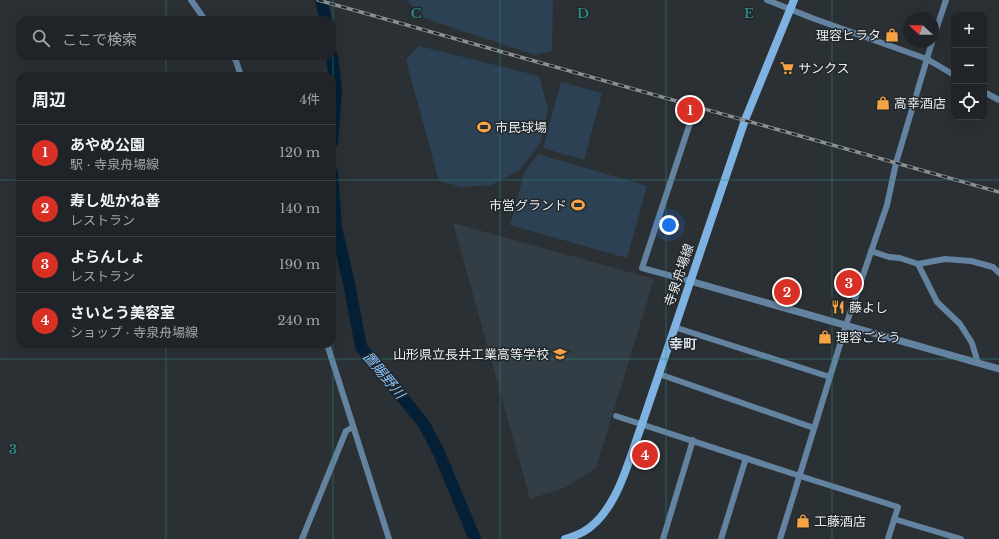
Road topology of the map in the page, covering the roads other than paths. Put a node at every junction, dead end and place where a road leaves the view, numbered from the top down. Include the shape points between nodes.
1 (191, 0) edge
2 (767, 0) edge
3 (794, 0) edge
4 (946, 0) edge
5 (790, 9) junction
6 (203, 16) edge
7 (939, 22) edge
8 (930, 48) edge
9 (926, 59) junction
10 (235, 60) edge
11 (240, 72) edge
12 (951, 73) edge
13 (987, 94) edge
14 (999, 100) edge
15 (693, 114) dead end
16 (871, 251) junction
17 (918, 264) junction
18 (999, 273) edge
19 (690, 281) junction
20 (846, 325) junction
21 (674, 327) junction
22 (328, 348) edge
23 (978, 363) junction
24 (999, 369) edge
25 (659, 374) junction
26 (830, 378) junction
27 (616, 416) dead end
28 (642, 424) junction
29 (353, 427) junction
30 (814, 428) junction
31 (693, 440) junction
32 (746, 458) junction
33 (800, 476) junction
34 (894, 519) junction
35 (302, 539) edge
36 (389, 539) edge
37 (566, 539) edge
38 (662, 539) edge
39 (721, 539) edge
40 (780, 539) edge
41 (888, 539) edge
42 (962, 539) edge

1 - 6 street
2 - 5 street
3 - 5 main road, 寺泉舟場線
4 - 7 street
5 - 9 street
5 - 19 main road, 寺泉舟場線 via 745,120
8 - 9 street
9 - 12 street
9 - 16 street via 896,163 887,205
10 - 11 street
13 - 14 street
15 - 19 street via 642,268
16 - 17 street
16 - 20 street
17 - 18 street via 956,259 993,267
17 - 23 street via 937,302 960,324 972,343
19 - 20 street
19 - 21 main road, 寺泉舟場線
20 - 23 street
20 - 26 street
21 - 25 main road, 寺泉舟場線
21 - 26 street
22 - 29 street
23 - 24 street
25 - 28 main road, 寺泉舟場線
25 - 30 street
26 - 30 street
27 - 28 street
28 - 31 street
28 - 37 main road, 寺泉舟場線 via 613,501 596,522 582,533
29 - 35 street via 346,431
29 - 36 street
30 - 33 street
31 - 32 street
31 - 38 street
32 - 33 street
32 - 39 street
33 - 34 street via 898,507
33 - 40 street
34 - 41 street
34 - 42 street

